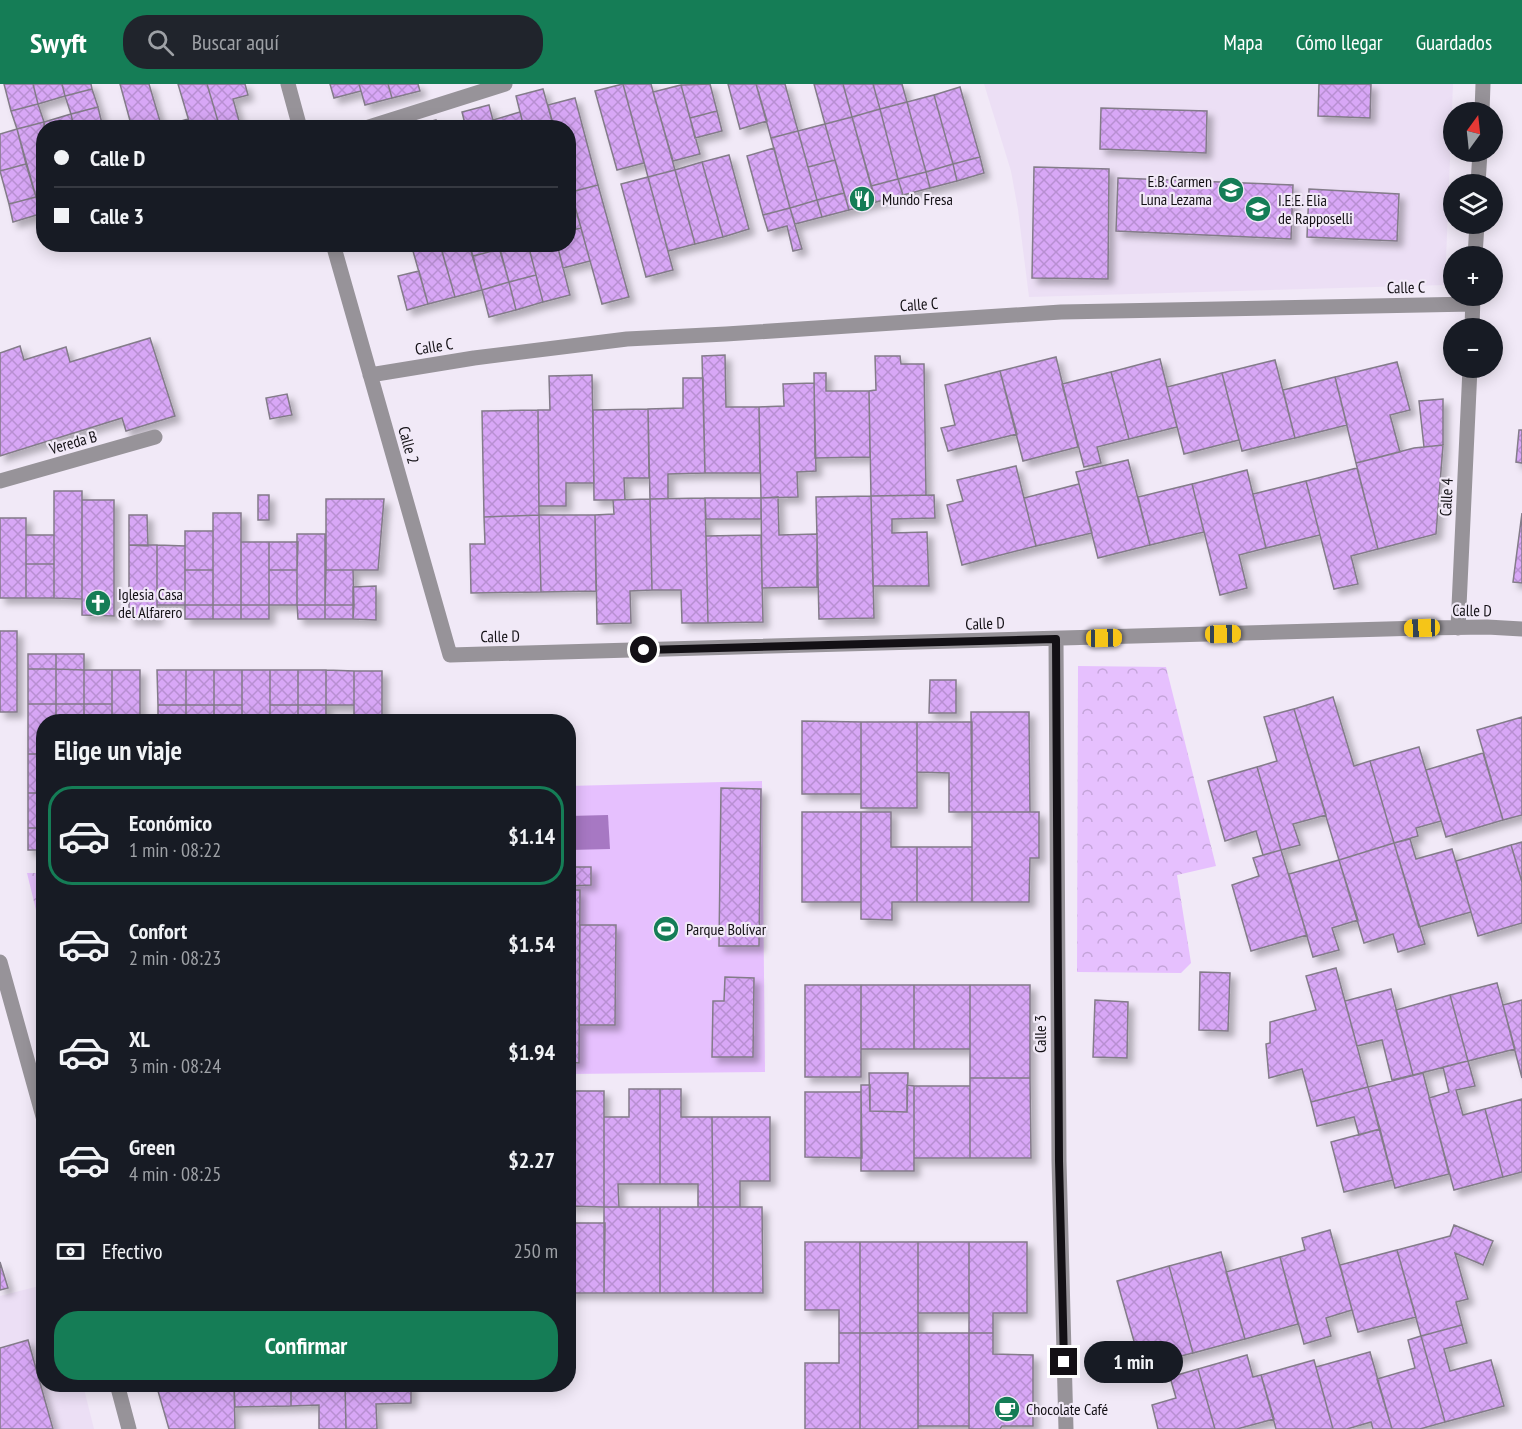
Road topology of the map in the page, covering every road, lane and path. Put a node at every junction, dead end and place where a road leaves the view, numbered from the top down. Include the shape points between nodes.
1 (288, 84) edge
2 (505, 84) edge
3 (1483, 84) edge
4 (1482, 102) edge
5 (298, 120) edge
6 (391, 120) edge
7 (335, 252) edge
8 (1443, 301) edge
9 (370, 375) junction
10 (1470, 378) edge
11 (155, 437) dead end
12 (0, 481) edge
13 (1458, 628) junction
14 (1522, 630) edge
15 (1056, 639) junction
16 (450, 655) joint
17 (0, 962) edge
18 (36, 1091) edge
19 (119, 1392) edge
20 (129, 1429) edge
21 (1065, 1429) edge

1 - 5 street
2 - 6 street
3 - 4 street
7 - 9 street, Calle 2
8 - 9 street, Calle C via 1061,312 627,339
9 - 16 street, Calle 2
10 - 13 street, Calle 4
11 - 12 street, Vereda B
13 - 14 street, Calle D
13 - 15 street, Calle D
15 - 16 street, Calle D
15 - 21 street, Calle 3
17 - 18 street
19 - 20 street

